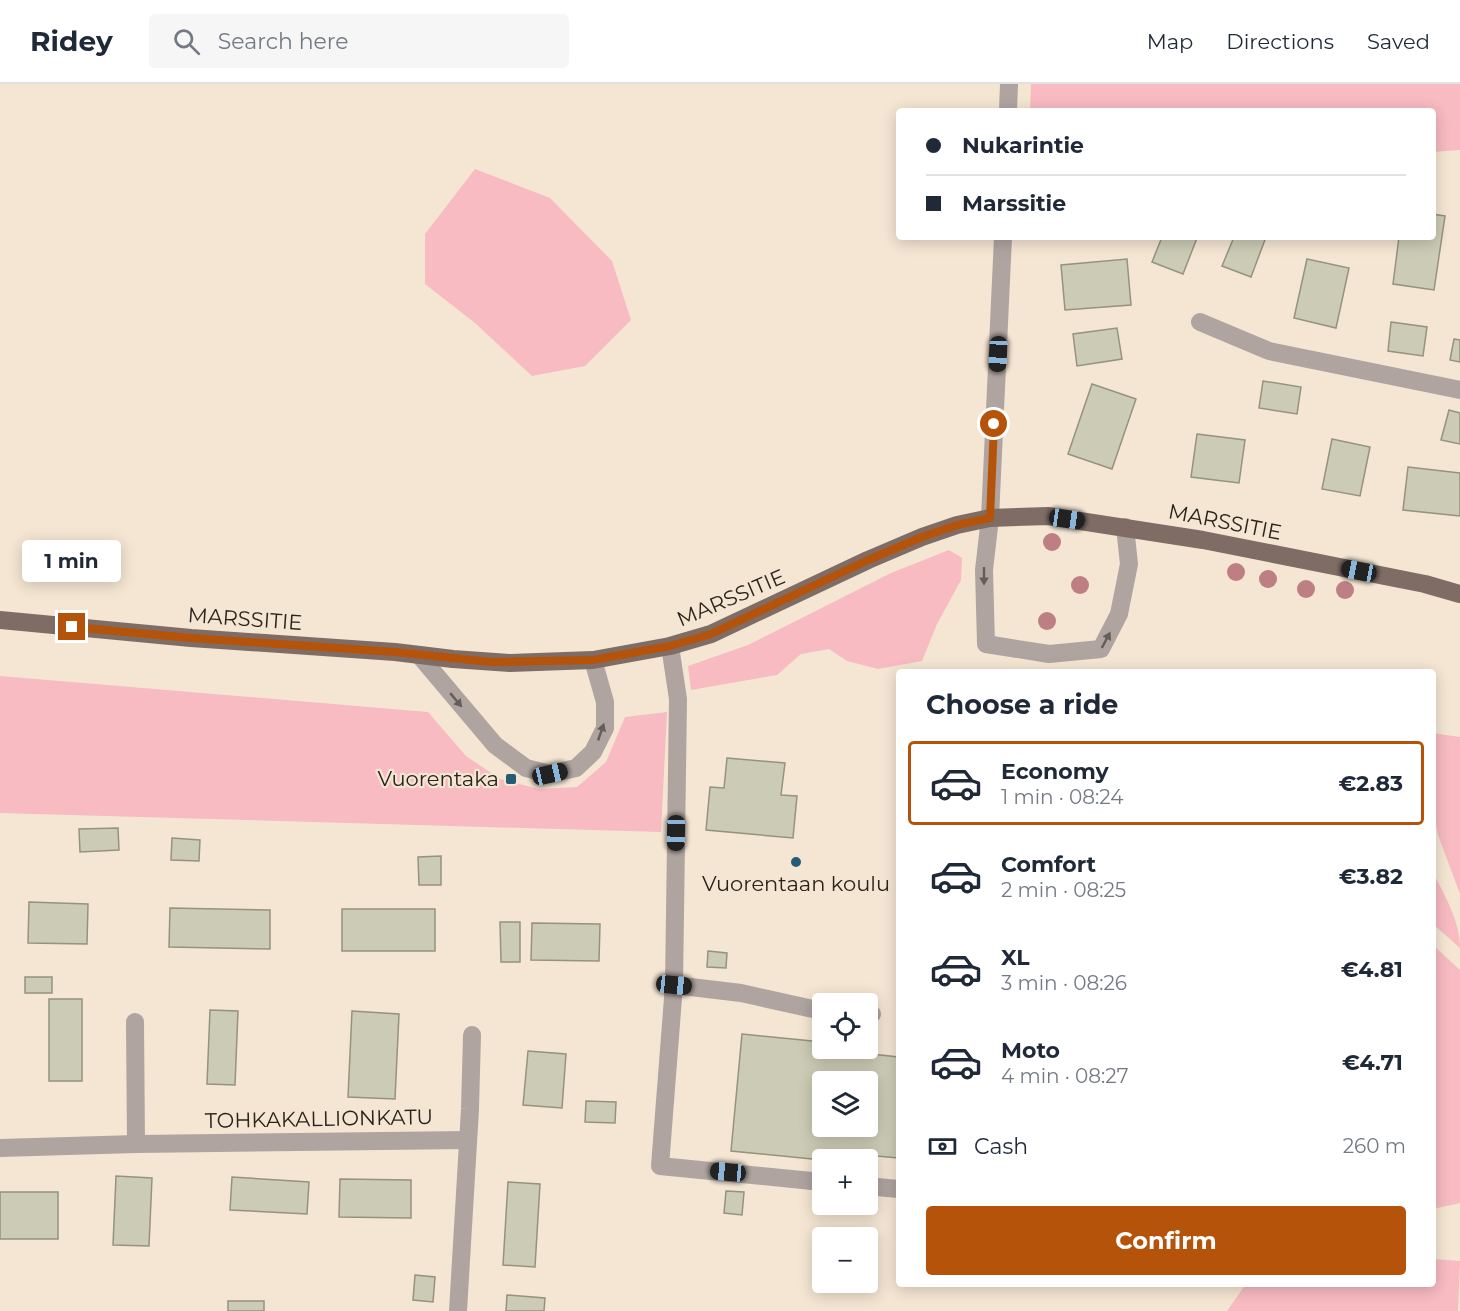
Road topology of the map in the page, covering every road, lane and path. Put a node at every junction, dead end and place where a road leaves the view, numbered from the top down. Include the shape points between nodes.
1 (1010, 84) edge
2 (1008, 108) edge
3 (1003, 240) edge
4 (1200, 322) dead end
5 (1460, 390) edge
6 (990, 518) junction
7 (1125, 527) junction
8 (1460, 594) edge
9 (0, 620) edge
10 (670, 646) junction
11 (419, 655) junction
12 (593, 660) junction
13 (674, 985) junction
14 (812, 1009) edge
15 (135, 1022) dead end
16 (472, 1035) dead end
17 (468, 1140) junction
18 (135, 1144) junction
19 (0, 1148) edge
20 (812, 1181) edge
21 (878, 1187) edge
22 (896, 1189) edge
23 (458, 1311) edge

1 - 2 street
3 - 6 street
4 - 5 street via 1269,351
6 - 7 main road, MARSSITIE via 1047,516
6 -> 7 street via 984,570 986,644 1049,654 1101,649 1119,614 1129,564
6 - 10 main road, MARSSITIE via 922,537 711,634
7 - 8 main road, MARSSITIE
9 - 11 main road, MARSSITIE
10 - 12 main road, MARSSITIE
10 - 13 street via 678,699
11 - 12 main road, MARSSITIE via 510,663
11 -> 12 street via 495,745 526,768 550,774 576,768 593,752 605,728 605,702
13 - 14 street via 741,993
13 - 20 street via 660,1166
15 - 18 street
16 - 17 street
17 - 18 street, TOHKAKALLIONKATU
17 - 23 street
18 - 19 street, TOHKAKALLIONKATU
21 - 22 street

